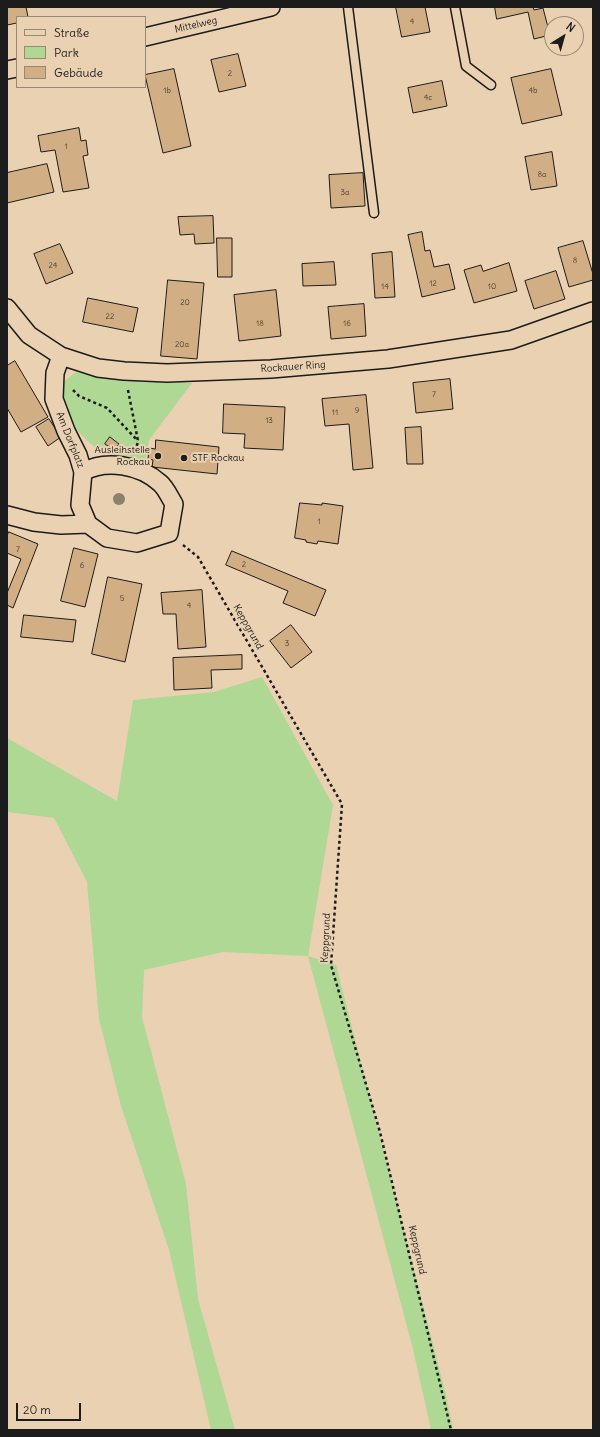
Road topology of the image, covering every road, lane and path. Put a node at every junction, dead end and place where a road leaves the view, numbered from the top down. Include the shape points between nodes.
1 (271, 7) edge
2 (348, 7) edge
3 (455, 7) edge
4 (146, 37) edge
5 (491, 85) dead end
6 (374, 213) dead end
7 (7, 308) edge
8 (593, 312) edge
9 (61, 356) junction
10 (124, 372) junction
11 (55, 373) junction
12 (138, 440) junction
13 (132, 469) junction
14 (83, 472) junction
15 (7, 515) edge
16 (88, 524) junction
17 (169, 533) junction
18 (452, 1430) edge

1 - 4 street, Mittelweg
2 - 6 lane
3 - 5 lane via 466,66
7 - 9 street, Rockauer Ring via 29,335
8 - 10 street, Rockauer Ring via 511,340 388,359 263,370
9 - 10 street, Rockauer Ring via 98,368
9 - 11 street, Am Dorfplatz
10 - 12 path
11 - 12 path via 79,396 107,408
11 - 14 street, Am Dorfplatz via 54,399
12 - 13 path
13 - 14 street via 111,464 92,467
13 - 17 street via 148,474 161,484 174,504
14 - 16 street, Am Dorfplatz via 80,505
15 - 16 street via 61,525
16 - 17 street via 107,538 137,543
17 - 18 path, Keppgrund via 198,557 342,804 331,965 380,1132

